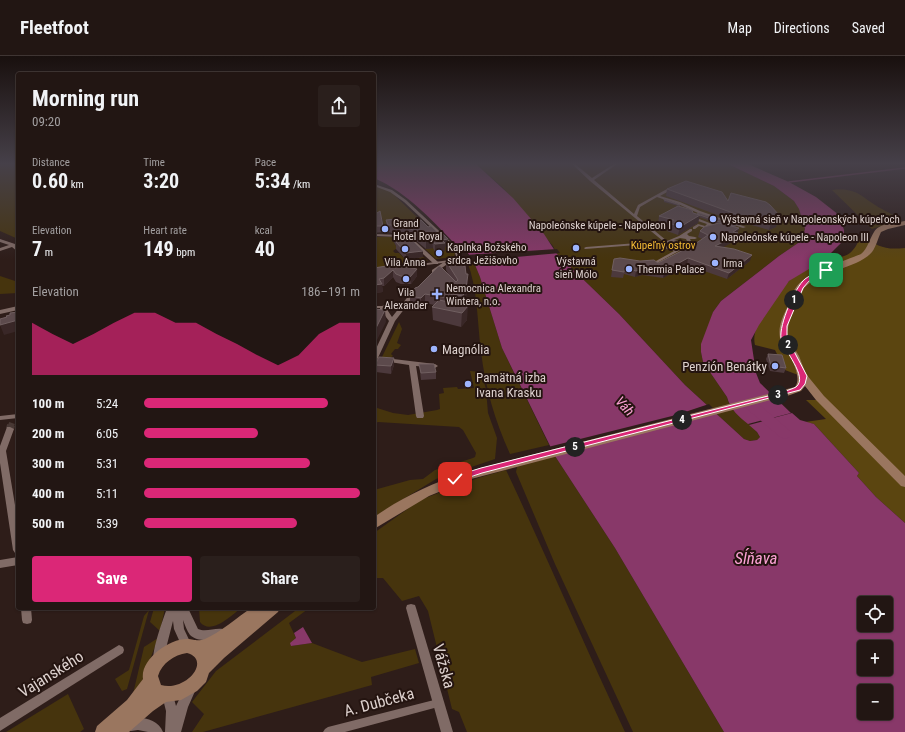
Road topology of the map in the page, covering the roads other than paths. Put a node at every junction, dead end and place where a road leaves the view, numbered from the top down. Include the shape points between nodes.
1 (397, 196) edge
2 (609, 196) edge
3 (656, 196) joint
4 (635, 216) junction
5 (693, 218) edge
6 (905, 223) edge
7 (710, 226) junction
8 (744, 227) dead end
9 (704, 228) junction
10 (723, 228) edge
11 (376, 235) edge
12 (674, 235) dead end
13 (686, 236) junction
14 (680, 237) junction
15 (0, 240) edge
16 (666, 242) junction
17 (686, 247) junction
18 (589, 248) dead end
19 (16, 249) edge
20 (0, 250) edge
21 (677, 251) junction
22 (436, 262) junction
23 (446, 262) junction
24 (656, 262) edge
25 (395, 268) edge
26 (421, 285) edge
27 (410, 296) junction
28 (393, 303) junction
29 (382, 305) junction
30 (376, 306) edge
31 (403, 306) junction
32 (16, 308) edge
33 (0, 312) edge
34 (389, 318) junction
35 (376, 354) edge
36 (376, 360) edge
37 (412, 363) junction
38 (435, 366) edge
39 (803, 376) junction
40 (798, 389) junction
41 (820, 398) junction
42 (420, 416) dead end
43 (0, 418) edge
44 (14, 421) edge
45 (905, 483) edge
46 (376, 523) edge
47 (16, 538) edge
48 (16, 561) edge
49 (0, 564) edge
50 (411, 608) dead end
51 (26, 610) edge
52 (171, 610) edge
53 (177, 610) edge
54 (184, 610) edge
55 (260, 610) edge
56 (272, 610) edge
57 (27, 620) dead end
58 (230, 632) junction
59 (192, 647) junction
60 (119, 650) dead end
61 (158, 660) junction
62 (204, 668) junction
63 (151, 681) junction
64 (191, 687) junction
65 (166, 694) junction
66 (438, 703) junction
67 (0, 725) edge
68 (119, 730) edge
69 (103, 732) edge
70 (157, 732) edge
71 (171, 732) edge
72 (175, 732) edge
73 (328, 732) edge
74 (447, 732) edge

1 - 23 street via 451,244 461,259
2 - 4 street
3 - 4 street via 638,206
3 - 8 street
4 - 16 street
5 - 9 street
6 - 39 main road via 878,231 870,250 864,256 819,274 800,287 783,332
7 - 9 street
7 - 9 street
7 - 10 street
9 - 13 street via 694,238
9 - 13 street via 699,225
11 - 22 street via 396,235 409,239
12 - 14 street
13 - 14 street
13 - 17 street via 692,246
14 - 16 street
15 - 19 street
16 - 17 street via 678,242
16 - 18 street
16 - 21 street via 663,245 666,248
17 - 21 street
19 - 20 street
21 - 24 street
22 - 23 street
22 - 23 street via 432,274
22 - 25 street
26 - 27 street
27 - 28 street
27 - 31 street
28 - 29 street
28 - 31 street
29 - 30 street
29 - 34 street
31 - 34 street
32 - 33 street
34 - 35 street
36 - 37 street
37 - 38 street
37 - 42 street
39 - 40 main road
39 - 41 main road
40 - 41 main road
40 - 46 main road via 455,479 435,487
41 - 45 main road
43 - 44 street
44 - 47 street via 2,451
48 - 49 street
50 - 66 street, Vážska
51 - 57 street
52 - 61 street
53 - 59 street via 179,629
54 - 58 street via 195,634 202,636
55 - 58 main road
56 - 62 main road
58 - 59 main road via 210,644
59 - 61 main road via 173,649
59 - 62 main road via 204,656
60 - 67 street, Vajanského
61 - 63 main road via 152,669
62 - 64 main road via 197,682
63 - 65 main road via 156,691
63 - 69 main road via 133,706
64 - 65 main road via 180,693
64 - 72 street via 182,706
65 - 68 main road via 147,705
65 - 71 street via 172,712
66 - 73 street, A. Dubčeka
66 - 74 street, Vážska
68 - 70 street via 136,723

